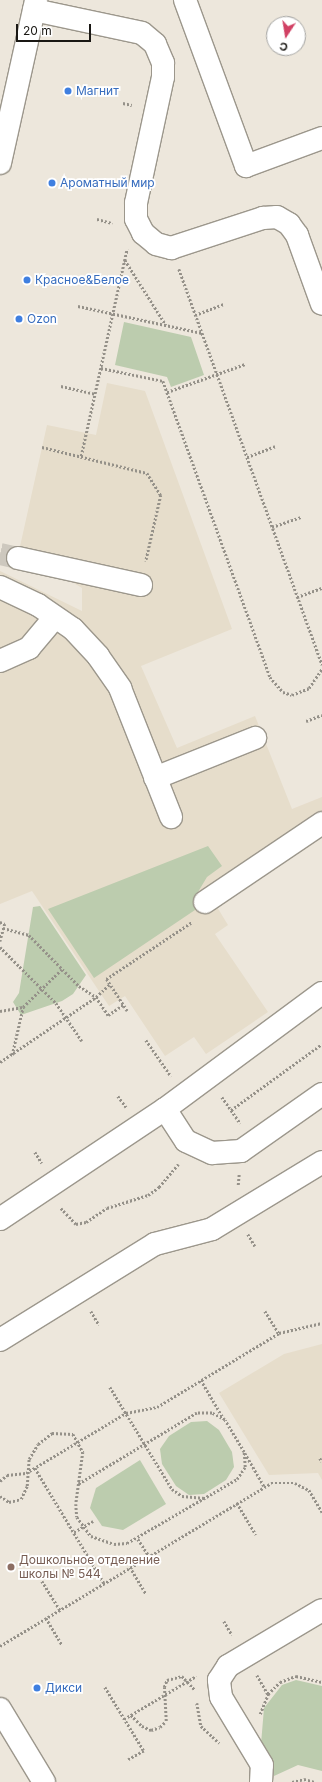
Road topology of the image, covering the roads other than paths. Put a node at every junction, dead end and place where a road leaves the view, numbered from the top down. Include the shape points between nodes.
1 (185, 0) edge
2 (35, 5) edge
3 (322, 138) edge
4 (0, 163) edge
5 (322, 304) edge
6 (18, 558) tunnel mouth
7 (141, 585) road end
8 (0, 587) edge
9 (55, 617) junction
10 (0, 661) edge
11 (255, 738) dead end
12 (155, 778) junction
13 (171, 817) dead end
14 (322, 823) edge
15 (205, 902) road end
16 (322, 994) edge
17 (322, 1094) edge
18 (165, 1109) junction
19 (322, 1162) edge
20 (0, 1219) edge
21 (0, 1340) edge
22 (322, 1610) edge
23 (0, 1709) edge
24 (44, 1782) edge
25 (261, 1782) edge

1 - 3 street via 246,166
2 - 4 street
2 - 5 street via 142,34 155,44 163,63 163,77 136,203 136,219 148,237 171,248 263,218 277,218 289,224 297,235
6 - 7 street
8 - 9 street
9 - 10 street via 29,648
9 - 12 street via 72,629 98,656 120,688
11 - 12 street
12 - 13 street
14 - 15 street
16 - 18 street
17 - 18 street via 241,1152 212,1153 186,1141
18 - 20 street
19 - 21 street via 212,1229 155,1244
22 - 25 street via 228,1666 219,1680 221,1697 262,1765
23 - 24 street

